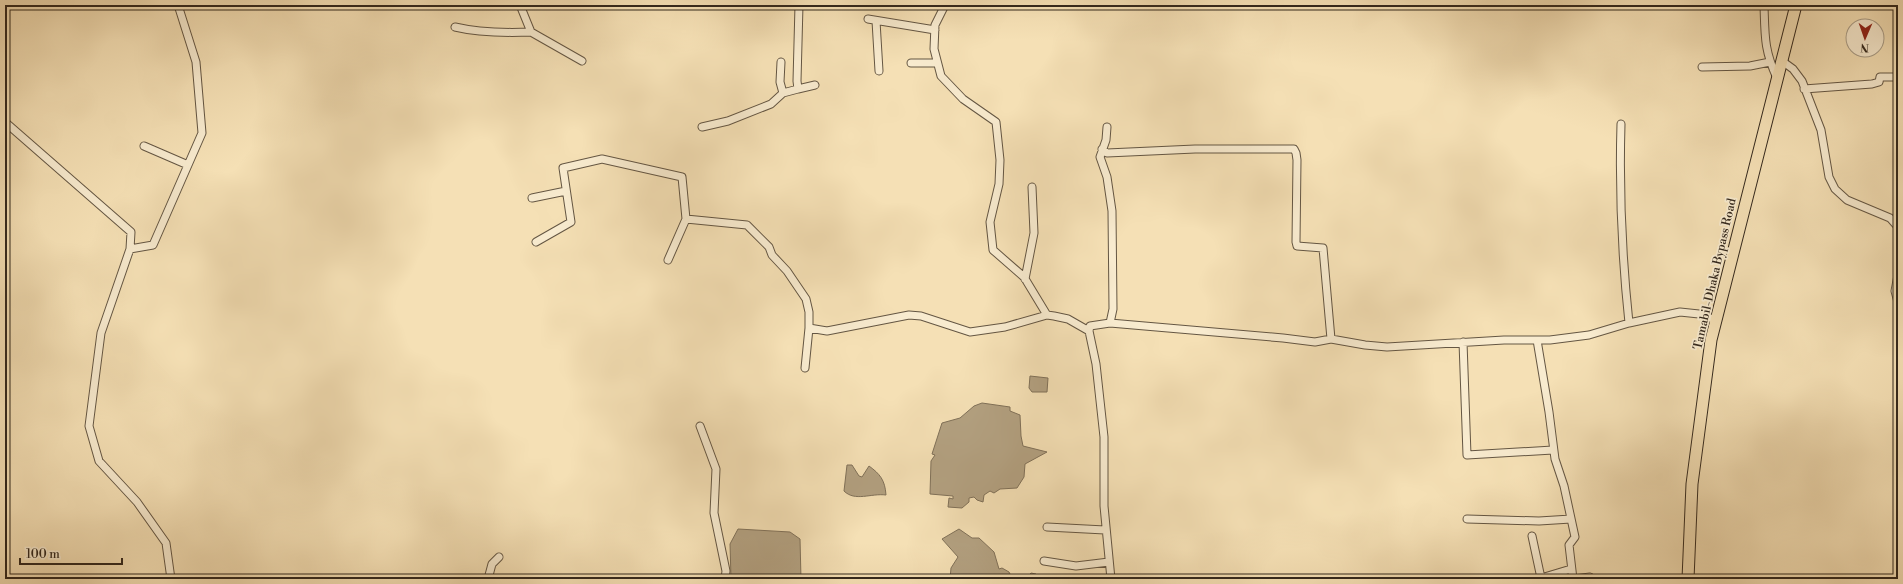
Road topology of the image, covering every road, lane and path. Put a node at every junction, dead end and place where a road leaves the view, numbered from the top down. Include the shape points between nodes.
1 (178, 5) edge
2 (520, 5) edge
3 (799, 5) edge
4 (945, 5) edge
5 (1764, 5) edge
6 (1796, 5) edge
7 (868, 20) dead end
8 (876, 21) junction
9 (455, 27) dead end
10 (935, 30) junction
11 (531, 32) junction
12 (582, 61) dead end
13 (1782, 61) junction
14 (781, 62) dead end
15 (1770, 62) junction
16 (911, 63) dead end
17 (937, 63) junction
18 (1702, 67) dead end
19 (879, 71) dead end
20 (1898, 77) edge
21 (1777, 78) junction
22 (815, 85) dead end
23 (798, 89) junction
24 (1804, 90) junction
25 (783, 92) junction
26 (5, 122) edge
27 (1621, 124) dead end
28 (702, 127) dead end
29 (1106, 127) dead end
30 (144, 146) dead end
31 (1102, 150) junction
32 (188, 165) junction
33 (1032, 187) dead end
34 (566, 191) junction
35 (532, 198) dead end
36 (686, 219) junction
37 (1898, 227) edge
38 (536, 242) dead end
39 (130, 249) junction
40 (668, 260) dead end
41 (1898, 275) edge
42 (1025, 280) junction
43 (1898, 302) edge
44 (1047, 315) junction
45 (1716, 320) junction
46 (1110, 323) junction
47 (1629, 323) junction
48 (809, 328) junction
49 (1089, 331) junction
50 (1331, 339) junction
51 (1537, 340) junction
52 (1463, 342) junction
53 (805, 368) dead end
54 (700, 426) dead end
55 (1553, 450) junction
56 (1467, 519) dead end
57 (1571, 519) junction
58 (1047, 527) dead end
59 (1105, 530) junction
60 (1532, 536) dead end
61 (499, 557) dead end
62 (1044, 561) dead end
63 (1109, 562) junction
64 (1571, 569) junction
65 (171, 579) edge
66 (488, 579) edge
67 (725, 579) edge
68 (1111, 579) edge
69 (1574, 579) edge
70 (1591, 579) edge
71 (1688, 579) edge

1 - 32 street via 196,62 202,133
2 - 11 street
3 - 23 street via 796,81
4 - 10 street
5 - 15 street via 1765,43
6 - 13 highway, Tamabil-Dhaka Bypass Road
7 - 8 street
8 - 10 street
8 - 19 street
9 - 11 street via 501,33
10 - 17 street via 934,50
11 - 12 street
13 - 21 highway, Tamabil-Dhaka Bypass Road
13 - 24 street via 1799,75
14 - 25 street via 780,82
15 - 18 street via 1750,66
15 - 21 street
16 - 17 street
17 - 42 street via 941,76 963,99 996,122 1000,160 999,184 990,222 994,250
20 - 24 street via 1883,76 1879,82 1872,84
21 - 45 highway, Tamabil-Dhaka Bypass Road
22 - 23 street
23 - 25 street
24 - 37 street via 1821,130 1829,177 1835,189 1847,200 1890,218
25 - 28 street via 771,104 728,121
26 - 39 street via 131,232
27 - 47 street via 1624,270
29 - 31 street via 1106,140
30 - 32 street
31 - 46 street via 1100,157 1107,177 1112,212 1113,309
31 - 50 street via 1107,153 1195,149 1294,149 1297,160 1296,242 1297,246 1301,247 1323,248
32 - 39 street via 153,244
33 - 42 street via 1034,233
34 - 35 street
34 - 36 street via 563,168 602,159 682,177
34 - 38 street via 571,222
36 - 40 street
36 - 48 street via 747,225 769,247 772,255 787,271 806,299
39 - 65 street via 102,333 89,426 99,461 137,502 166,542
41 - 43 street via 1895,291
42 - 44 street
44 - 48 street via 1005,327 970,332 921,316 909,315 827,331
44 - 49 street via 1068,319
45 - 47 street via 1699,314 1680,312
45 - 71 highway, Tamabil-Dhaka Bypass Road via 1711,340 1692,484
46 - 49 street via 1090,326
46 - 50 street via 1309,342
47 - 51 street via 1589,335
48 - 53 street
49 - 59 street via 1096,364 1104,437
50 - 52 street via 1387,347
51 - 52 street
51 - 55 street via 1550,412
52 - 55 street via 1467,455
54 - 67 street via 716,469 714,514 726,571
55 - 57 street
56 - 57 street
57 - 64 street via 1575,537 1569,545
58 - 59 street
59 - 63 street
60 - 64 street via 1541,578
61 - 66 street via 492,564
62 - 63 street via 1076,566
63 - 68 street
64 - 69 street
69 - 70 street

